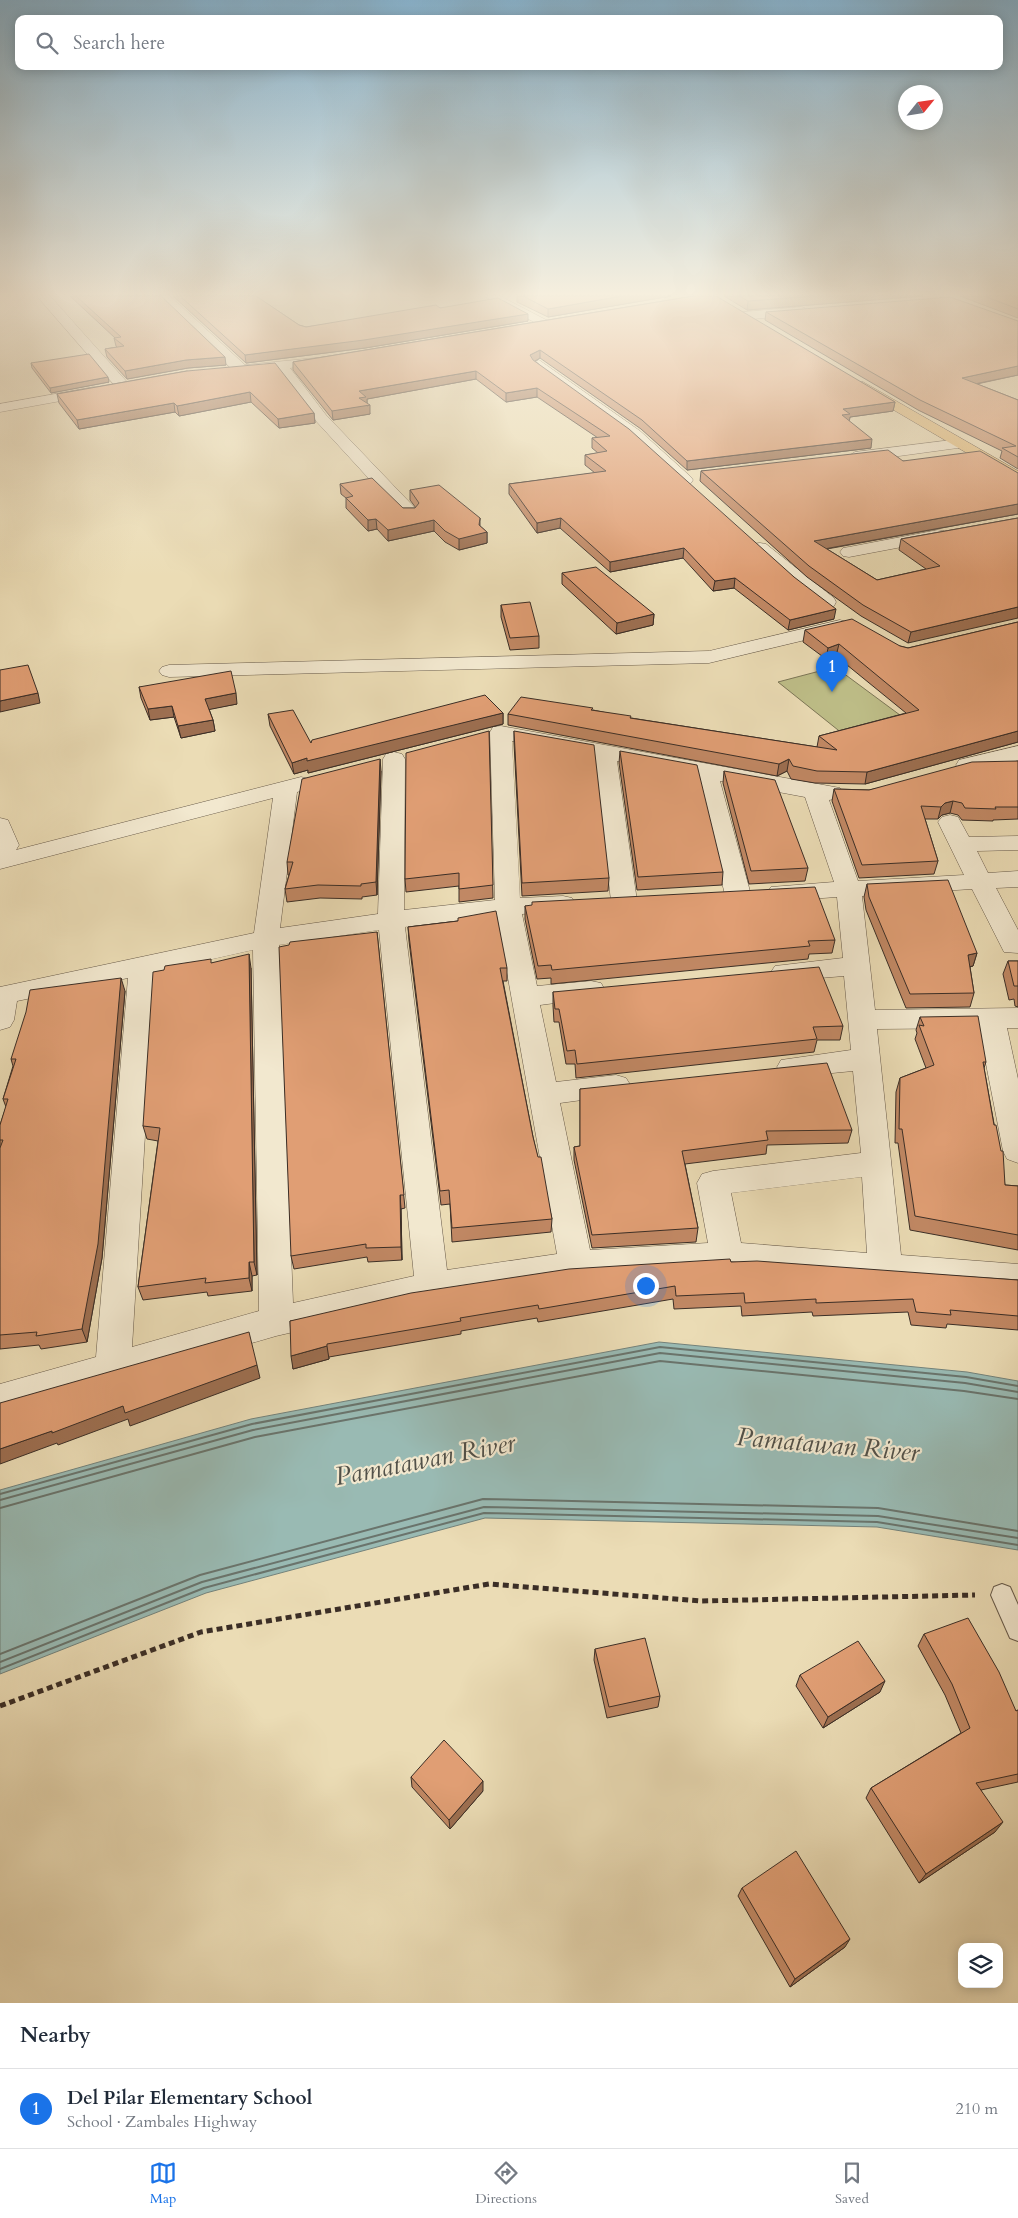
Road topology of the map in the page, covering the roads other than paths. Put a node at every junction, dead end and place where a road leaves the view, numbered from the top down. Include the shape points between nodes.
1 (102, 389) edge
2 (299, 389) edge
3 (577, 389) edge
4 (868, 389) edge
5 (0, 408) edge
6 (960, 444) junction
7 (837, 459) edge
8 (1018, 478) edge
9 (698, 482) dead end
10 (410, 513) edge
11 (952, 533) edge
12 (751, 540) edge
13 (848, 552) dead end
14 (169, 671) dead end
15 (605, 752) junction
16 (1018, 753) edge
17 (394, 759) dead end
18 (1018, 764) edge
19 (968, 765) junction
20 (707, 772) junction
21 (940, 773) edge
22 (322, 778) edge
23 (286, 788) junction
24 (815, 792) junction
25 (858, 793) edge
26 (950, 822) dead end
27 (1, 843) edge
28 (1018, 843) edge
29 (962, 844) junction
30 (1018, 879) edge
31 (980, 880) junction
32 (849, 889) junction
33 (508, 907) junction
34 (1009, 919) edge
35 (390, 920) junction
36 (266, 939) junction
37 (1014, 946) dead end
38 (142, 966) junction
39 (857, 966) junction
40 (759, 975) edge
41 (613, 988) edge
42 (525, 997) junction
43 (2, 1004) edge
44 (1004, 1018) edge
45 (862, 1020) junction
46 (866, 1059) junction
47 (768, 1070) edge
48 (641, 1083) edge
49 (543, 1094) junction
50 (1018, 1151) edge
51 (877, 1163) junction
52 (727, 1256) junction
53 (576, 1265) junction
54 (885, 1269) junction
55 (1018, 1278) edge
56 (432, 1286) junction
57 (276, 1321) junction
58 (113, 1367) junction
59 (0, 1400) edge
60 (1002, 1595) road end
61 (1018, 1630) edge

1 - 5 street
2 - 10 street via 321,418
3 - 9 street via 635,434 682,477
4 - 6 main road
6 - 7 street
6 - 8 main road
11 - 13 street
12 - 14 street via 853,622 708,657
15 - 20 street
15 - 33 street via 615,902
15 - 33 street via 492,734
16 - 19 street
17 - 35 street
18 - 19 street
19 - 21 street
20 - 24 street
20 - 32 street via 729,895
22 - 23 street
23 - 27 street
23 - 36 street
24 - 25 street
24 - 32 street
26 - 29 street
28 - 29 street
29 - 31 street
30 - 31 street
31 - 32 street
31 - 34 street
32 - 39 street
33 - 35 street
33 - 42 street
34 - 37 street
35 - 36 street
35 - 56 street
36 - 38 street
36 - 57 street
38 - 43 street
38 - 58 street
39 - 40 street
39 - 45 street
41 - 42 street
42 - 49 street
44 - 45 street
44 - 50 street
45 - 46 street
46 - 47 street
46 - 51 street
48 - 49 street
49 - 53 street
51 - 52 street via 713,1183
51 - 54 street
52 - 53 street
52 - 54 street
53 - 56 street
54 - 55 street
56 - 57 street
57 - 58 street
58 - 59 street
60 - 61 lane

